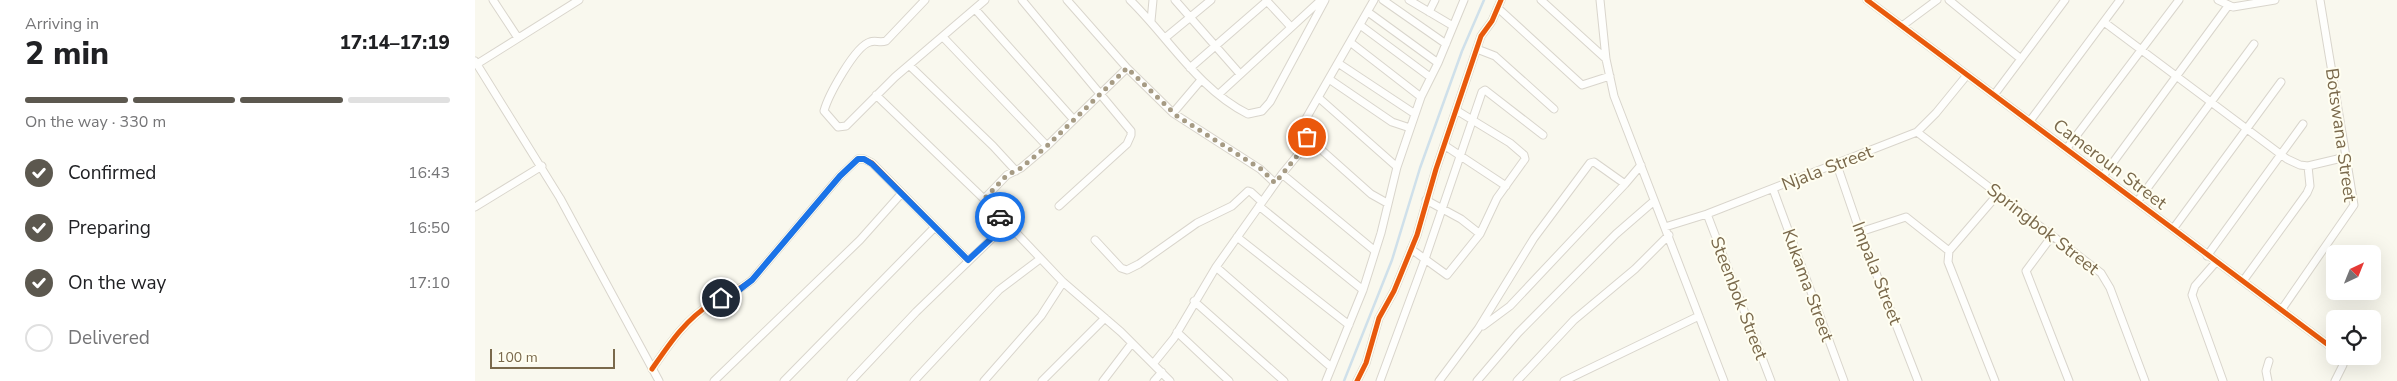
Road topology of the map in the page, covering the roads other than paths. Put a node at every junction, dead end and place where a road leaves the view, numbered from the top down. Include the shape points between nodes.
1 (493, 0) edge
2 (579, 0) edge
3 (925, 0) edge
4 (985, 0) edge
5 (1022, 0) edge
6 (1067, 0) edge
7 (1130, 0) edge
8 (1153, 0) edge
9 (1175, 0) edge
10 (1211, 0) edge
11 (1267, 0) edge
12 (1325, 0) edge
13 (1374, 0) edge
14 (1383, 0) edge
15 (1409, 0) edge
16 (1435, 0) edge
17 (1464, 0) edge
18 (1501, 0) edge
19 (1541, 0) edge
20 (1599, 0) edge
21 (1867, 0) edge
22 (1937, 0) edge
23 (1949, 0) edge
24 (2065, 0) edge
25 (2121, 0) edge
26 (2179, 0) edge
27 (2218, 0) edge
28 (2275, 0) edge
29 (2320, 0) edge
30 (1317, 1) edge
31 (569, 3) edge
32 (2228, 6) junction
33 (975, 9) junction
34 (1499, 9) junction
35 (1368, 12) junction
36 (1429, 12) junction
37 (1192, 16) junction
38 (1151, 21) junction
39 (2103, 22) junction
40 (1360, 25) junction
41 (1453, 26) junction
42 (1902, 26) junction
43 (1291, 27) junction
44 (943, 37) junction
45 (518, 38) junction
46 (1165, 38) junction
47 (1350, 42) junction
48 (1446, 44) junction
49 (2254, 44) dead end
50 (1216, 45) junction
51 (1477, 49) junction
52 (2141, 51) junction
53 (1606, 59) junction
54 (2021, 59) junction
55 (476, 63) edge
56 (1338, 63) junction
57 (1438, 63) junction
58 (909, 65) junction
59 (1127, 68) junction
60 (1190, 68) junction
61 (1240, 74) junction
62 (1967, 75) junction
63 (1610, 76) junction
64 (2176, 76) junction
65 (1430, 77) junction
66 (1329, 79) junction
67 (1201, 80) junction
68 (2281, 82) dead end
69 (1101, 93) junction
70 (1219, 94) junction
71 (876, 95) junction
72 (1994, 95) junction
73 (1421, 97) junction
74 (1319, 98) junction
75 (2210, 102) junction
76 (1554, 109) dead end
77 (1456, 110) junction
78 (1173, 113) junction
79 (1415, 114) junction
80 (1471, 119) junction
81 (1074, 120) junction
82 (2030, 121) junction
83 (2303, 124) dead end
84 (1410, 128) junction
85 (2247, 129) junction
86 (1917, 132) junction
87 (1543, 135) dead end
88 (1310, 140) junction
89 (1444, 145) junction
90 (1047, 146) junction
91 (2067, 148) junction
92 (2282, 155) junction
93 (1460, 156) junction
94 (2346, 157) junction
95 (1641, 165) junction
96 (1837, 165) junction
97 (542, 166) junction
98 (2308, 166) junction
99 (1397, 167) junction
100 (1016, 172) junction
101 (1282, 174) junction
102 (2103, 176) junction
103 (1275, 183) junction
104 (1625, 184) junction
105 (1506, 186) junction
106 (1773, 189) junction
107 (901, 194) junction
108 (1998, 194) junction
109 (984, 199) junction
110 (1426, 200) junction
111 (1654, 201) junction
112 (2137, 202) junction
113 (1387, 203) junction
114 (1261, 204) junction
115 (1059, 206) dead end
116 (475, 208) edge
117 (1442, 208) junction
118 (1707, 214) junction
119 (1007, 224) junction
120 (1665, 227) junction
121 (934, 228) junction
122 (2173, 229) junction
123 (1860, 232) junction
124 (1480, 234) junction
125 (1669, 236) junction
126 (2052, 236) junction
127 (1237, 237) junction
128 (1095, 240) dead end
129 (1411, 249) junction
130 (1375, 250) junction
131 (1949, 251) junction
132 (2207, 256) junction
133 (1040, 259) junction
134 (1425, 259) junction
135 (968, 260) junction
136 (2216, 262) junction
137 (1215, 267) junction
138 (2243, 281) junction
139 (1063, 282) junction
140 (1363, 290) junction
141 (1195, 301) junction
142 (2282, 309) junction
143 (1699, 316) junction
144 (1105, 318) junction
145 (1349, 325) junction
146 (1478, 329) junction
147 (1177, 332) junction
148 (1132, 343) junction
149 (2326, 343) edge
150 (2269, 361) dead end
151 (1153, 364) junction
152 (2343, 365) edge
153 (1331, 367) junction
154 (652, 369) junction
155 (1162, 372) junction
156 (659, 381) edge
157 (714, 381) edge
158 (784, 381) edge
159 (851, 381) edge
160 (914, 381) edge
161 (983, 381) edge
162 (1042, 381) edge
163 (1103, 381) edge
164 (1154, 381) edge
165 (1170, 381) edge
166 (1229, 381) edge
167 (1284, 381) edge
168 (1326, 381) edge
169 (1357, 381) edge
170 (1380, 381) edge
171 (1439, 381) edge
172 (1477, 381) edge
173 (1517, 381) edge
174 (1564, 381) edge
175 (1724, 381) edge
176 (1771, 381) edge
177 (1844, 381) edge
178 (1918, 381) edge
179 (1995, 381) edge
180 (2069, 381) edge
181 (2145, 381) edge
182 (2223, 381) edge
183 (2268, 381) edge
184 (2335, 381) edge

1 - 45 street
2 - 31 street
3 - 71 street via 886,41 863,46 838,78 824,111 843,128
4 - 33 street
5 - 69 street
6 - 59 street
7 - 38 street
8 - 38 street
9 - 37 street
10 - 37 street
11 - 43 street
11 - 50 street
12 - 70 street via 1265,108 1256,114 1248,114
13 - 35 street
14 - 48 street
15 - 36 street
16 - 36 street
17 - 41 street
18 - 34 street
19 - 53 street
20 - 53 street
21 - 42 street, Cameroun Street
22 - 42 street
23 - 54 street
24 - 54 street
25 - 39 street
26 - 52 street
27 - 32 street
28 - 32 street
29 - 94 street, Botswana Street
30 - 43 street
31 - 45 street
32 - 64 street
33 - 44 street
33 - 81 street
34 - 51 street via 1481,36
34 - 63 street via 1582,84
35 - 40 street
35 - 57 street
36 - 41 street
37 - 46 street
37 - 50 street
38 - 46 street
39 - 52 street
39 - 82 street
40 - 47 street
40 - 65 street
41 - 48 street
42 - 62 street, Cameroun Street
43 - 61 street
44 - 58 street
44 - 90 street
45 - 55 street
46 - 60 street
47 - 56 street
47 - 73 street
48 - 57 street
49 - 75 street
50 - 60 street
50 - 61 street
51 - 76 street via 1495,56
51 - 77 street
52 - 64 street
52 - 91 street
53 - 63 street
54 - 72 street
55 - 97 street
56 - 66 street
56 - 79 street
57 - 65 street
58 - 71 street
58 - 100 street
59 - 69 street
59 - 78 street
60 - 67 street
61 - 70 street
62 - 72 street, Cameroun Street
62 - 86 street, Njala Street
63 - 95 street via 1614,96
64 - 75 street
64 - 102 street
65 - 73 street
66 - 74 street
66 - 84 street via 1392,122
67 - 70 street
67 - 78 street
68 - 85 street
69 - 81 street
69 - 115 street via 1129,128 1130,139
71 - 109 street
72 - 82 street, Cameroun Street
73 - 79 street
74 - 88 street via 1301,127
74 - 99 street
75 - 85 street
75 - 112 street
77 - 80 street
77 - 89 street
78 - 103 street via 1261,169
79 - 84 street
80 - 87 street via 1485,90
80 - 93 street
80 - 105 street via 1524,155
81 - 90 street
82 - 91 street, Cameroun Street
83 - 92 street
84 - 99 street
85 - 92 street
85 - 122 street
86 - 96 street, Njala Street
86 - 108 street, Springbok Street
88 - 101 street
88 - 113 street via 1371,194
89 - 93 street
89 - 110 street
90 - 100 street
91 - 102 street, Cameroun Street
92 - 98 street via 2293,163
92 - 132 street
93 - 105 street
93 - 117 street
94 - 98 street
94 - 142 street, Botswana Street via 2353,207
95 - 104 street
95 - 111 street
96 - 106 street, Njala Street
96 - 123 street, Impala Street
97 - 116 street
97 - 154 street
98 - 138 street via 2310,186 2307,193
99 - 113 street
100 - 109 street via 1007,175
101 - 103 street
101 - 130 street
102 - 112 street, Cameroun Street
103 - 114 street
104 - 146 street via 1510,306
104 - 146 street via 1594,162 1590,163 1519,261
105 - 124 street
106 - 118 street, Njala Street
106 - 177 street, Kukama Street
107 - 121 street
107 - 154 street via 867,160 855,161 765,266 742,288 713,302 685,322
107 - 157 street via 861,240
108 - 126 street, Springbok Street
108 - 131 street
109 - 119 street
110 - 117 street
110 - 129 street
111 - 120 street
111 - 172 street via 1616,234
112 - 122 street, Cameroun Street
113 - 130 street
114 - 127 street
114 - 128 street via 1247,191 1232,206 1197,223 1127,270 1121,268
114 - 140 street
117 - 124 street
117 - 134 street
118 - 120 street, Njala Street
118 - 176 street, Steenbok Street
119 - 133 street
119 - 135 street
120 - 125 street
121 - 135 street
121 - 158 street
122 - 132 street, Cameroun Street
123 - 131 street via 1905,218
123 - 178 street, Impala Street
124 - 134 street via 1447,275
125 - 143 street
125 - 173 street via 1574,320
126 - 180 street via 2026,271
126 - 181 street, Springbok Street via 2104,276
127 - 137 street
127 - 145 street
129 - 134 street
129 - 169 street via 1379,318
130 - 140 street
131 - 179 street via 1948,262
132 - 136 street, Cameroun Street
133 - 139 street
133 - 160 street via 993,295
134 - 170 street
135 - 159 street
136 - 138 street, Cameroun Street
136 - 182 street via 2191,295
137 - 141 street
137 - 153 street
138 - 142 street, Cameroun Street
139 - 144 street
139 - 161 street via 1049,306
140 - 145 street
141 - 147 street
141 - 167 street
142 - 149 street, Cameroun Street
143 - 174 street
143 - 175 street
144 - 148 street
144 - 162 street
145 - 153 street
146 - 171 street
147 - 151 street
147 - 166 street
148 - 151 street
148 - 163 street
150 - 183 street
151 - 155 street
152 - 184 street
153 - 168 street
154 - 156 street
155 - 164 street
155 - 165 street

